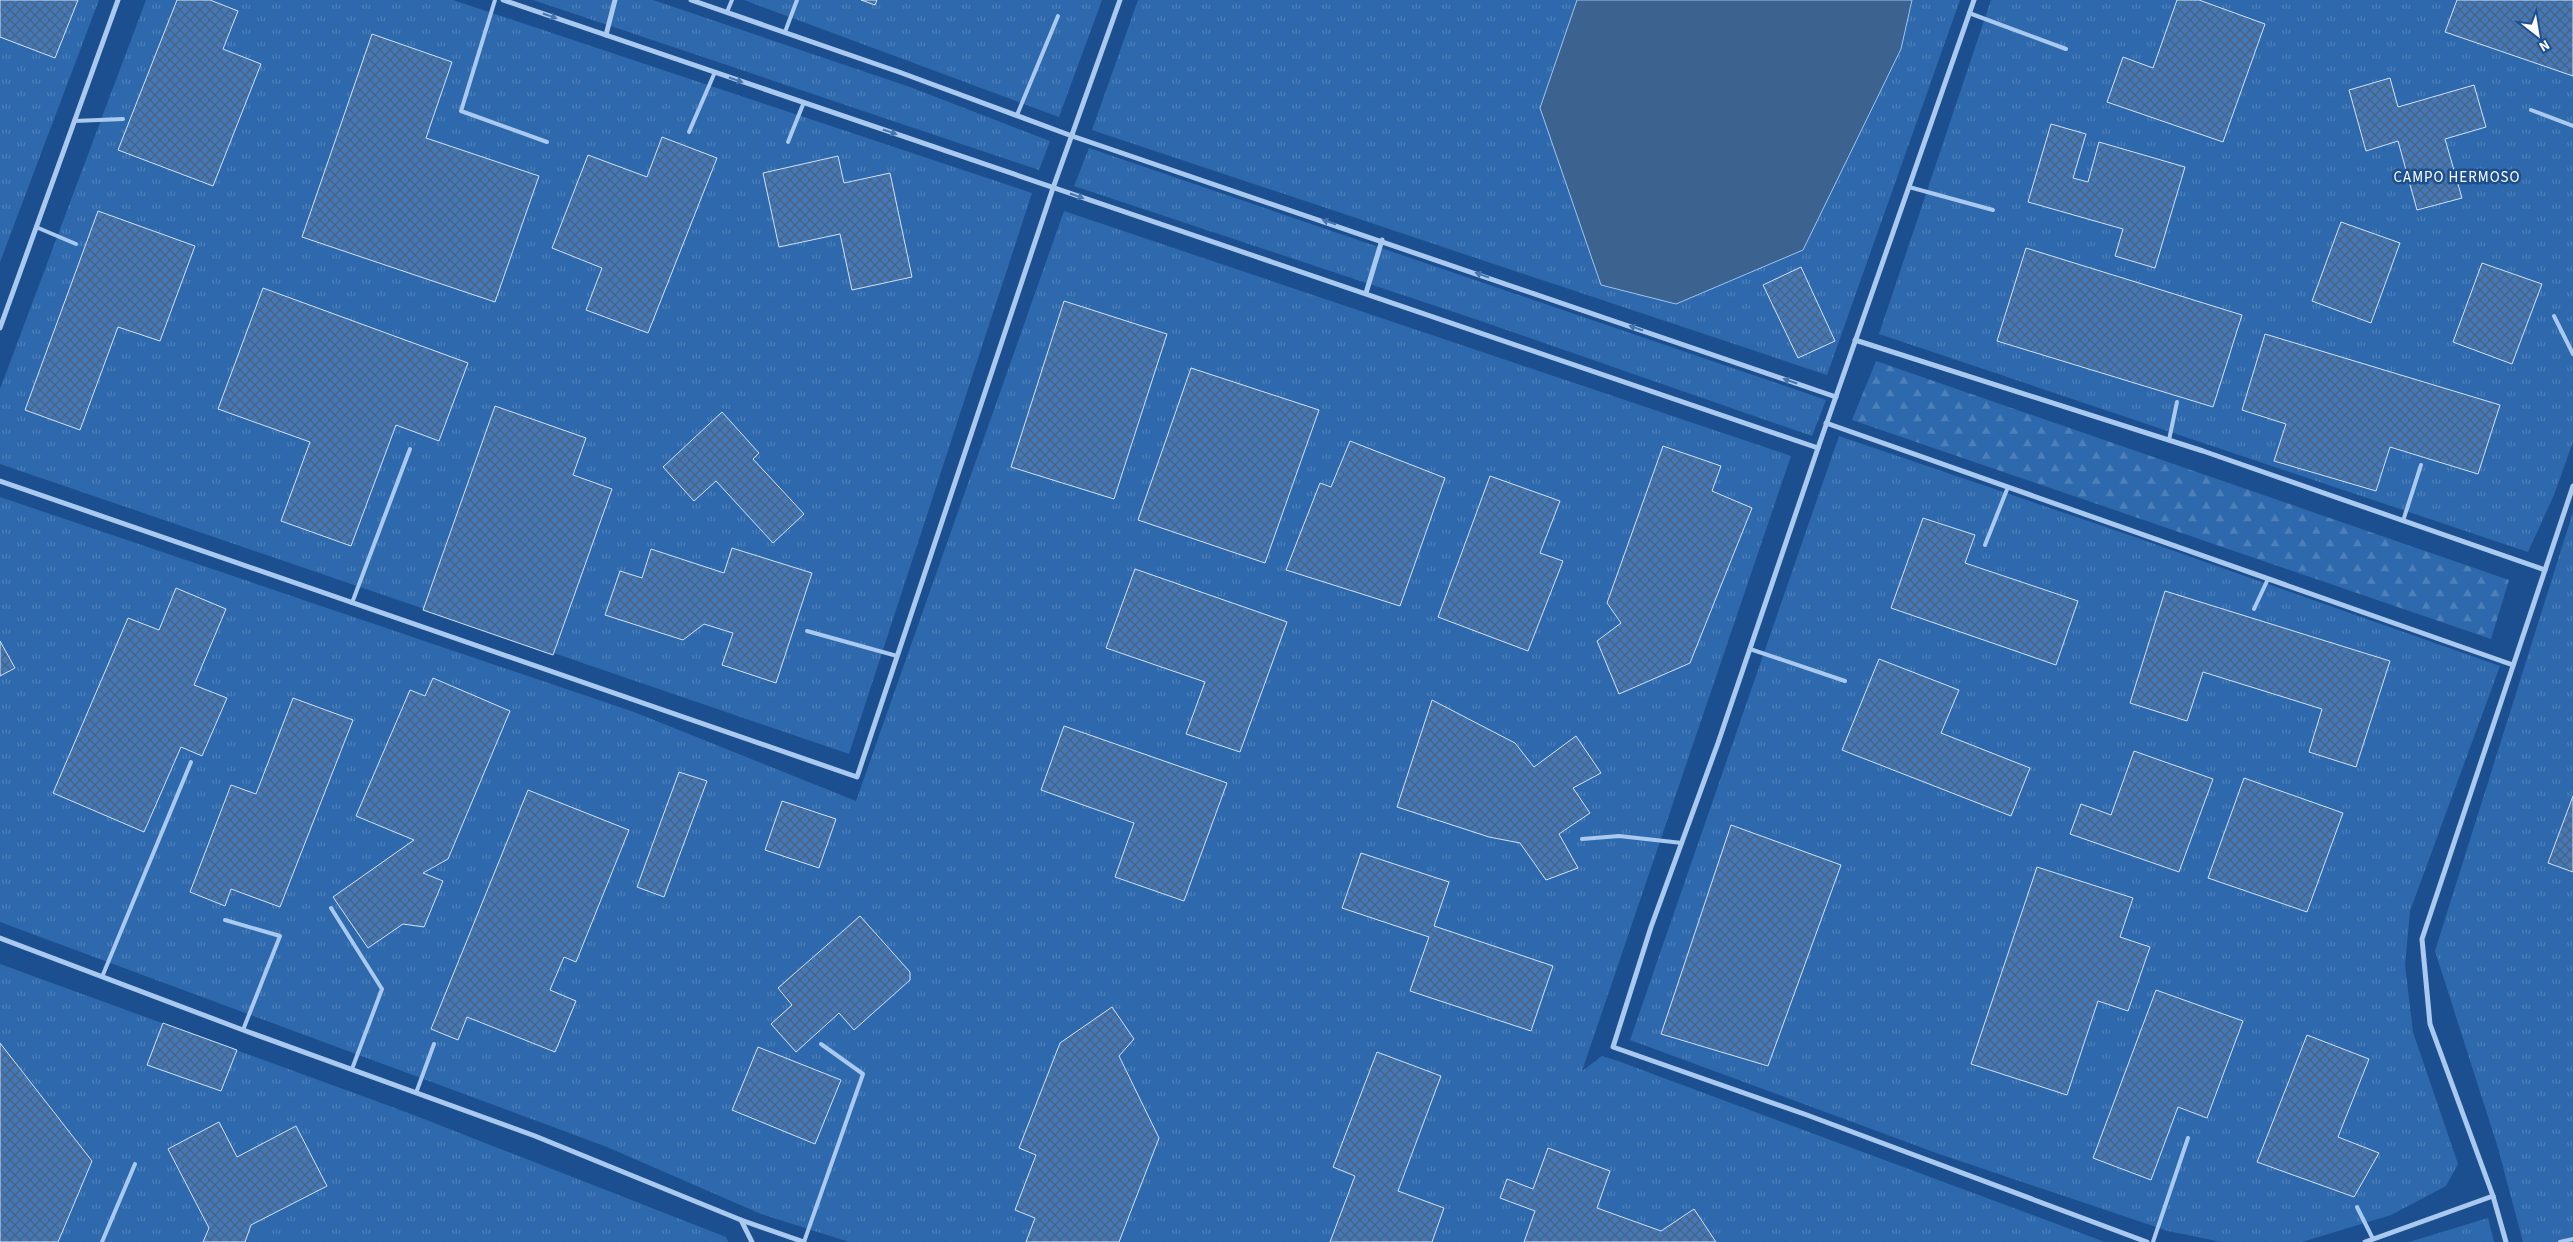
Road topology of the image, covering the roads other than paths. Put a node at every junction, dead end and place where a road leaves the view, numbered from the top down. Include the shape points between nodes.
1 (118, 0) edge
2 (495, 0) edge
3 (504, 0) edge
4 (615, 0) edge
5 (691, 0) edge
6 (732, 0) edge
7 (797, 0) edge
8 (1120, 0) edge
9 (1974, 0) edge
10 (727, 12) junction
11 (1970, 13) junction
12 (1058, 16) dead end
13 (785, 32) junction
14 (606, 35) junction
15 (2066, 48) dead end
16 (715, 72) junction
17 (804, 102) junction
18 (2531, 110) dead end
19 (1018, 115) junction
20 (123, 119) dead end
21 (74, 121) junction
22 (2573, 126) edge
23 (688, 132) dead end
24 (1072, 136) junction
25 (547, 142) dead end
26 (788, 142) dead end
27 (1909, 187) junction
28 (1053, 188) junction
29 (1993, 210) dead end
30 (36, 227) junction
31 (1382, 240) junction
32 (76, 244) dead end
33 (1366, 294) junction
34 (2554, 316) dead end
35 (0, 328) edge
36 (1855, 340) junction
37 (2573, 354) edge
38 (1836, 397) junction
39 (2177, 402) dead end
40 (1826, 423) junction
41 (2169, 440) junction
42 (1818, 448) junction
43 (410, 449) dead end
44 (2421, 465) dead end
45 (0, 481) edge
46 (2573, 486) edge
47 (2008, 487) junction
48 (2403, 521) junction
49 (1985, 545) dead end
50 (2545, 570) junction
51 (2268, 579) junction
52 (352, 603) junction
53 (2254, 609) dead end
54 (807, 631) dead end
55 (1750, 649) junction
56 (898, 656) junction
57 (2513, 665) junction
58 (1845, 681) dead end
59 (191, 762) dead end
60 (1582, 839) dead end
61 (1682, 843) junction
62 (331, 908) dead end
63 (225, 920) dead end
64 (0, 938) edge
65 (102, 977) junction
66 (243, 1030) junction
67 (434, 1044) dead end
68 (820, 1044) dead end
69 (352, 1069) junction
70 (416, 1093) junction
71 (2188, 1138) dead end
72 (135, 1164) dead end
73 (2493, 1196) junction
74 (2357, 1207) dead end
75 (741, 1220) junction
76 (2373, 1239) junction
77 (2573, 1239) edge
78 (102, 1242) edge
79 (752, 1242) edge
80 (804, 1242) edge
81 (2147, 1242) edge
82 (2153, 1242) edge
83 (2365, 1242) edge
84 (2506, 1242) edge
85 (2560, 1242) edge

1 - 21 street
2 - 25 lane via 461,111
3 -> 14 street
4 - 14 street
5 - 10 street
6 - 10 lane
7 - 13 lane
8 - 24 street
9 - 11 street
10 - 13 street
11 - 15 lane
11 - 27 street
12 - 19 lane
13 - 19 street
14 - 16 street
16 -> 17 street
16 - 23 lane
17 - 26 lane
17 -> 28 street
18 - 22 lane
19 - 24 street
20 - 21 lane
21 - 30 street
24 - 28 street
31 -> 24 street
27 - 29 lane
27 - 36 street
28 -> 33 street
28 - 56 street
30 - 32 lane
30 - 35 street
31 - 33 street
38 -> 31 street
33 - 42 street
34 - 37 lane
36 - 38 street
36 - 41 street
38 - 40 street
39 - 41 lane
40 - 42 street
40 - 47 street
41 - 48 street
42 - 55 street
43 - 52 lane
44 - 48 lane
45 - 52 street
46 - 50 street
47 - 49 lane
47 - 51 street
48 - 50 street
50 - 57 street
51 - 53 lane
51 - 57 street
52 - 56 street via 857,777
54 - 56 lane
55 - 58 lane
55 - 61 street
57 - 73 street via 2422,939 2430,1024
59 - 65 lane
60 - 61 lane via 1619,836
61 - 81 street via 1651,927 1613,1048 1807,1115
62 - 69 lane via 382,990
63 - 66 lane via 280,936
64 - 65 street
65 - 66 street
66 - 69 street
67 - 70 lane
68 - 80 lane via 863,1074
69 - 70 street
70 - 75 street via 535,1136
71 - 82 lane
72 - 78 lane
73 - 76 street
73 - 84 street
74 - 76 lane
75 - 79 street
75 - 80 street
76 - 83 street
77 - 85 lane

